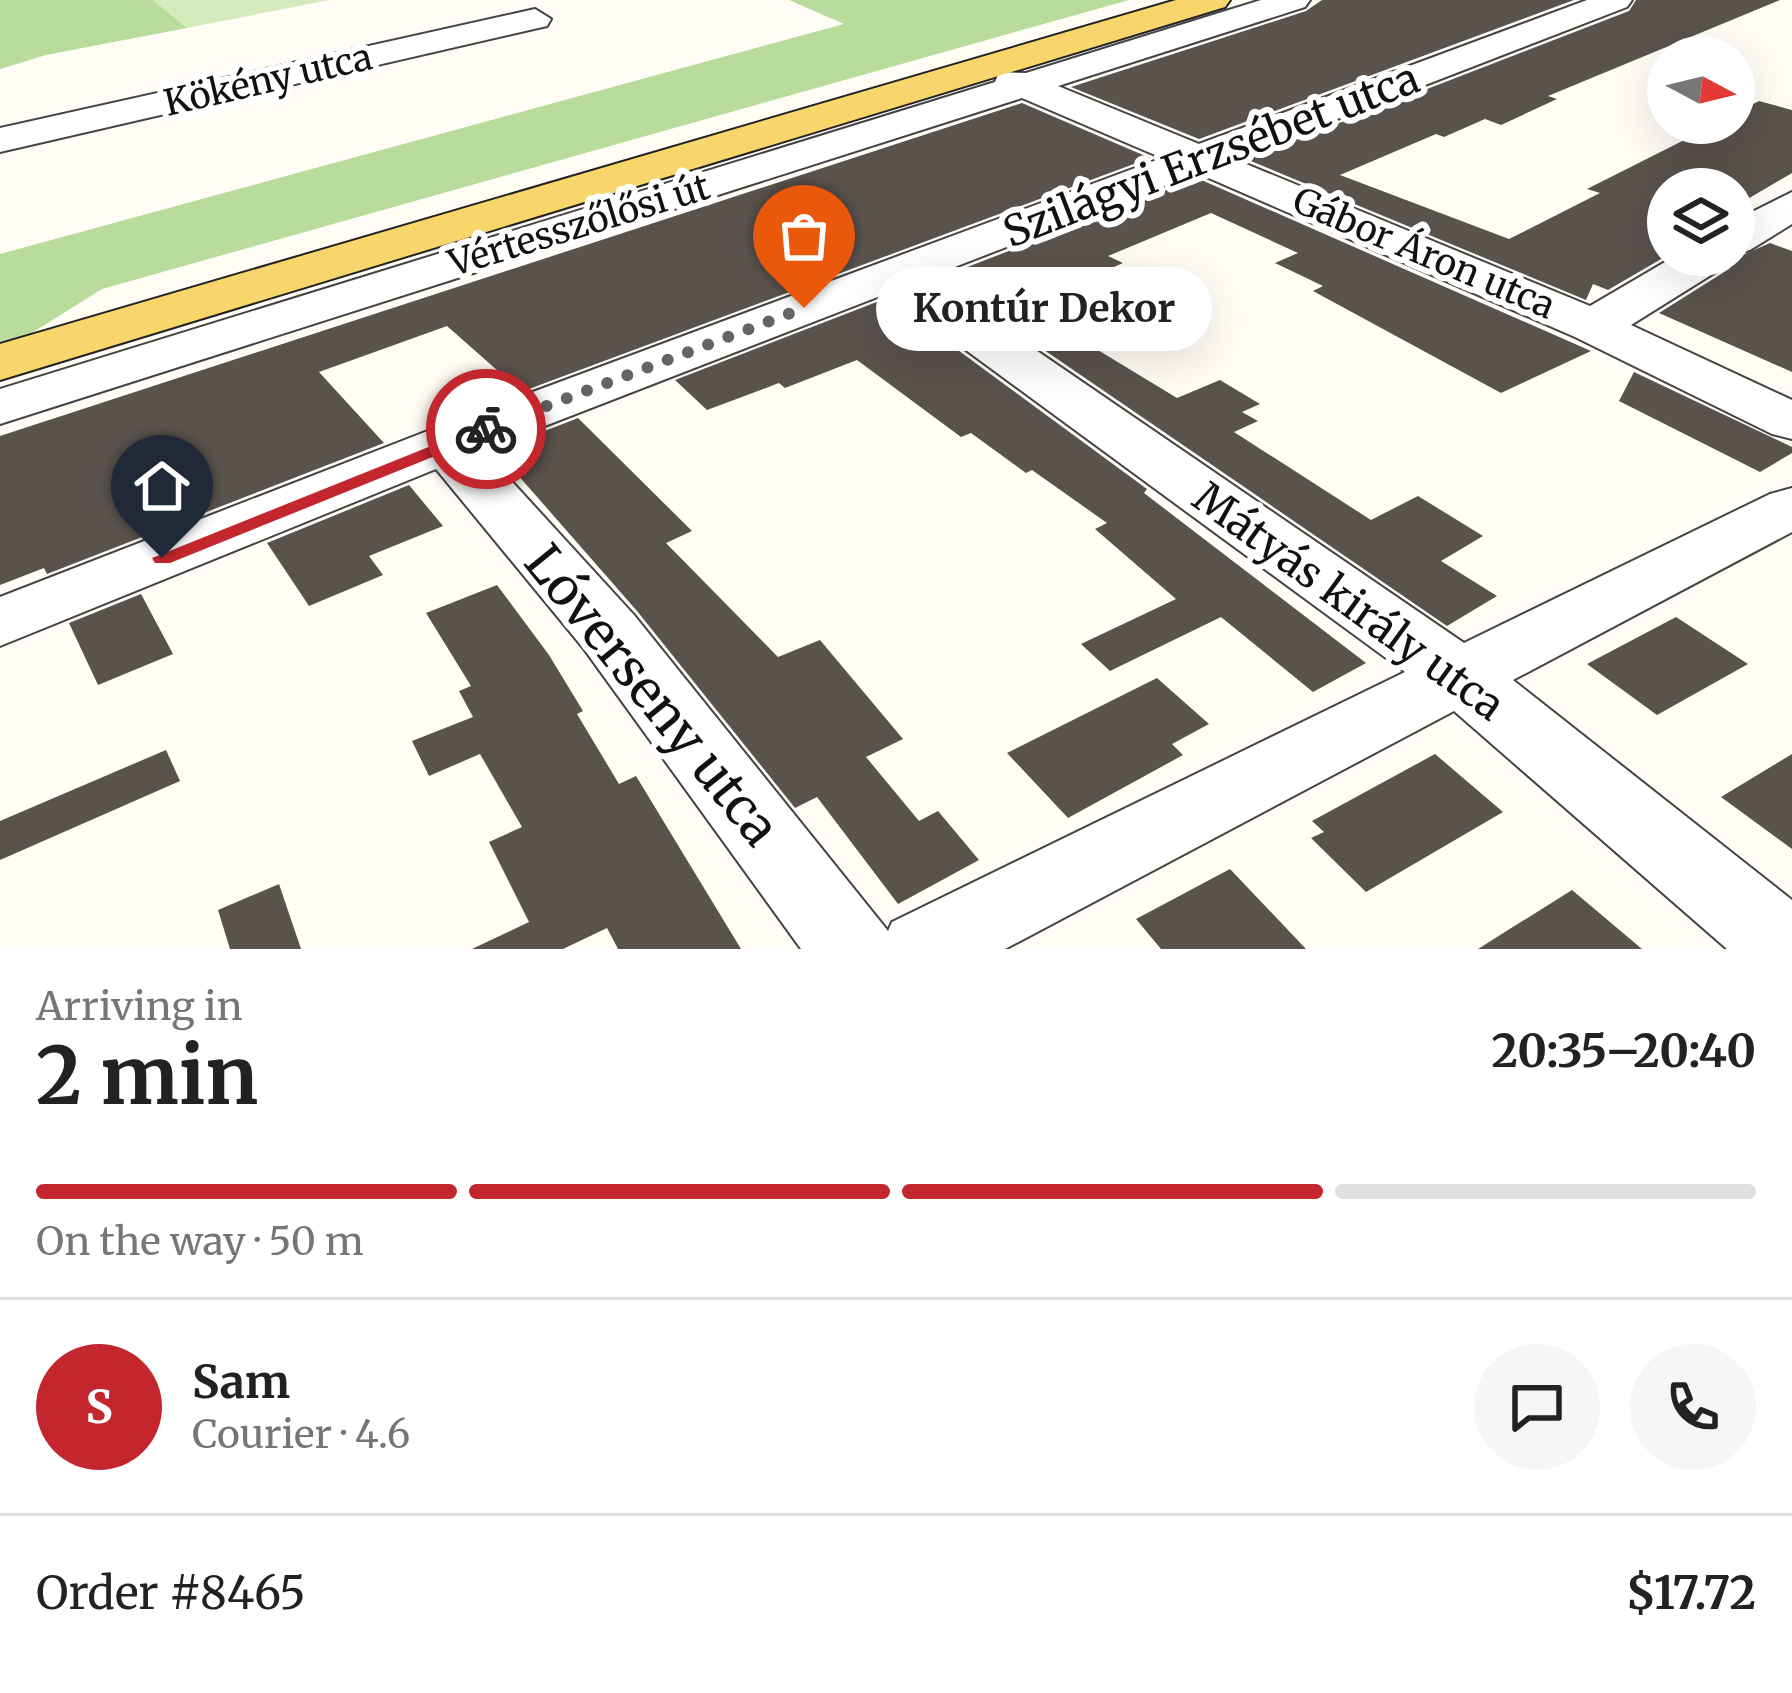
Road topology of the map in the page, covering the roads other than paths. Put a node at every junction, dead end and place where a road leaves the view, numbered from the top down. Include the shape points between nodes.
1 (1213, 0) edge
2 (1294, 0) edge
3 (1616, 0) edge
4 (535, 19) dead end
5 (1004, 77) junction
6 (0, 100) edge
7 (12, 138) edge
8 (1204, 159) junction
9 (1792, 205) edge
10 (1755, 227) edge
11 (893, 274) junction
12 (1676, 276) edge
13 (1594, 326) junction
14 (0, 362) edge
15 (0, 407) edge
16 (1792, 422) edge
17 (446, 444) junction
18 (1792, 507) edge
19 (0, 623) edge
20 (1458, 674) junction
21 (852, 949) edge
22 (923, 949) edge
23 (1789, 949) edge

1 - 5 main road, Vértesszőlősi út
2 - 5 street, Vértesszőlősi út
3 - 8 street, Szilágyi Erzsébet utca
4 - 7 street, Kökény utca
5 - 8 street, Gábor Áron utca
5 - 14 main road, Vértesszőlősi út
5 - 15 street, Vértesszőlősi út
6 - 7 street
8 - 11 street, Szilágyi Erzsébet utca
8 - 13 street, Gábor Áron utca
9 - 10 street
11 - 17 street, Szilágyi Erzsébet utca
11 - 20 street, Mátyás király utca
12 - 13 street
13 - 16 street, Gábor Áron utca
17 - 19 street, Szilágyi Erzsébet utca
17 - 21 street, Lóverseny utca via 608,632
18 - 20 street
20 - 22 street
20 - 23 street, Mátyás király utca

